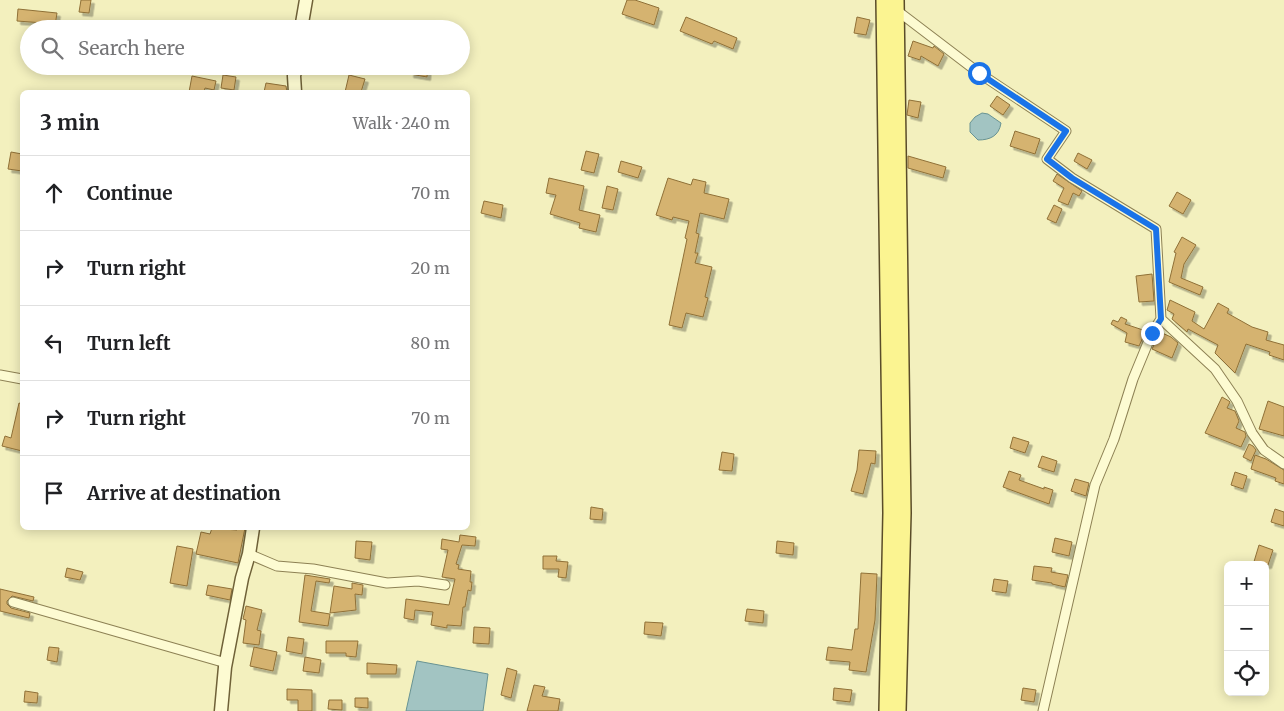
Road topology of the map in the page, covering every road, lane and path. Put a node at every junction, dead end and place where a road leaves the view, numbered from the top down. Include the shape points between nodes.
1 (306, 0) edge
2 (889, 2) edge
3 (303, 20) edge
4 (294, 75) edge
5 (295, 90) edge
6 (1161, 319) junction
7 (0, 375) edge
8 (20, 379) edge
9 (1284, 464) edge
10 (253, 530) edge
11 (249, 554) junction
12 (445, 585) dead end
13 (13, 602) dead end
14 (226, 663) junction
15 (221, 711) edge
16 (887, 711) edge
17 (898, 711) edge
18 (1043, 711) edge

1 - 3 street
2 - 6 street via 979,73 1066,131 1047,159 1156,229
2 - 16 main road via 891,513
2 - 17 main road via 902,513
4 - 5 street
6 - 9 street via 1215,369 1237,401 1252,434 1264,450
6 - 18 street via 1133,379 1114,439 1094,485
7 - 8 street
10 - 11 street
11 - 12 street via 278,566 387,583 418,581
11 - 14 street
13 - 14 street
14 - 15 street

